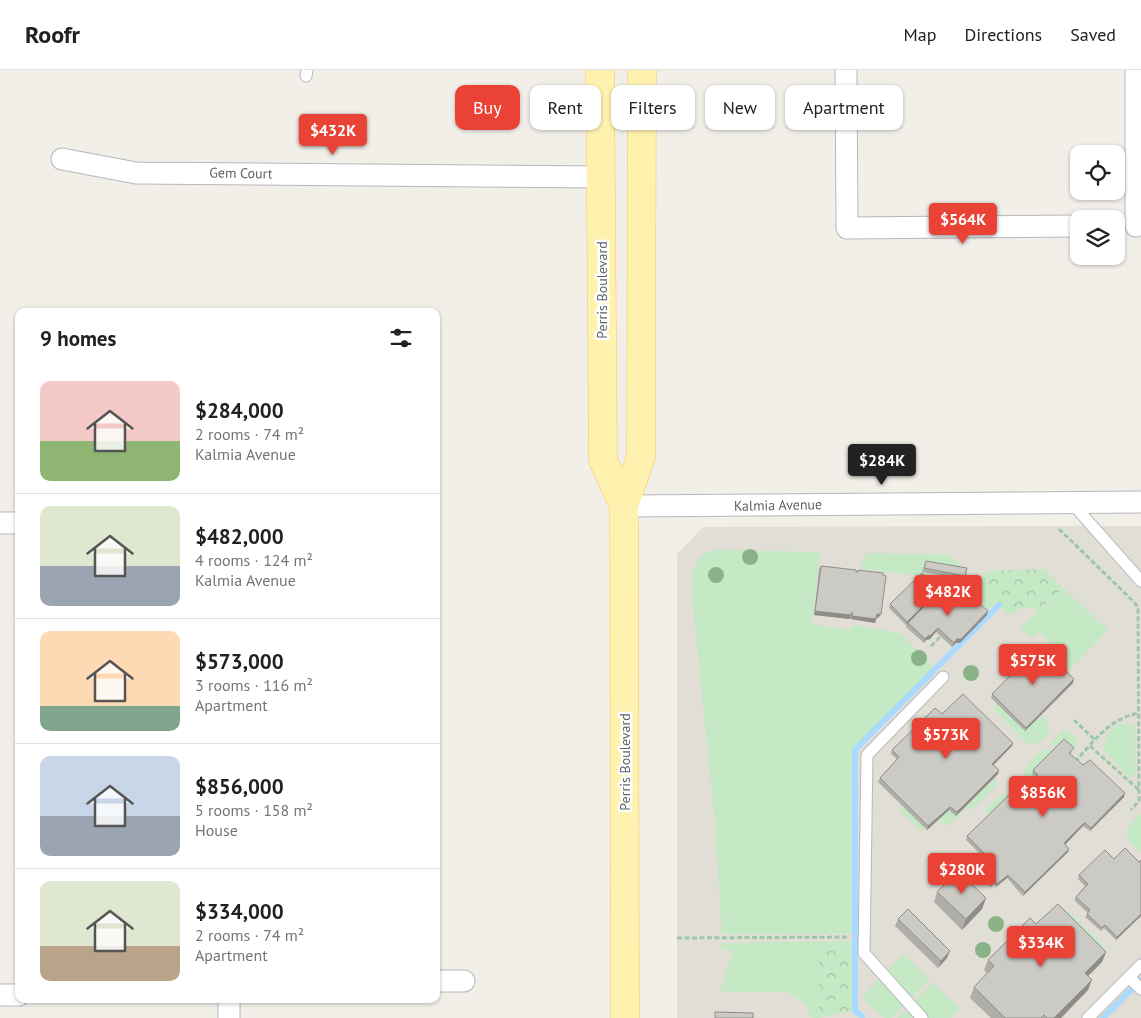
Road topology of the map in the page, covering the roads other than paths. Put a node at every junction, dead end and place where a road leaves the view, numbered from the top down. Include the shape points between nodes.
1 (600, 70) edge
2 (642, 70) edge
3 (846, 70) edge
4 (1136, 70) edge
5 (62, 159) dead end
6 (601, 177) junction
7 (1070, 226) edge
8 (1131, 226) edge
9 (1071, 502) junction
10 (1141, 502) edge
11 (624, 506) junction
12 (0, 523) edge
13 (15, 523) edge
14 (1141, 581) edge
15 (943, 677) dead end
16 (1141, 965) edge
17 (1129, 976) junction
18 (440, 981) edge
19 (464, 981) dead end
20 (1141, 989) edge
21 (0, 995) edge
22 (15, 995) edge
23 (229, 1003) edge
24 (229, 1018) edge
25 (625, 1018) edge
26 (922, 1018) edge
27 (1088, 1018) edge

1 - 6 main road, Perris Boulevard
2 - 11 main road, Perris Boulevard via 642,457
3 - 7 street via 847,228
4 - 8 street
5 - 6 street, Gem Court via 136,173
6 - 11 main road, Perris Boulevard via 603,460
9 - 10 street, Kalmia Avenue
9 - 11 street, Kalmia Avenue
9 - 14 lane
11 - 25 main road, Perris Boulevard
12 - 13 street
15 - 26 lane via 867,756 864,953
16 - 17 lane
17 - 20 lane
17 - 27 lane
18 - 19 street
21 - 22 street
23 - 24 street

